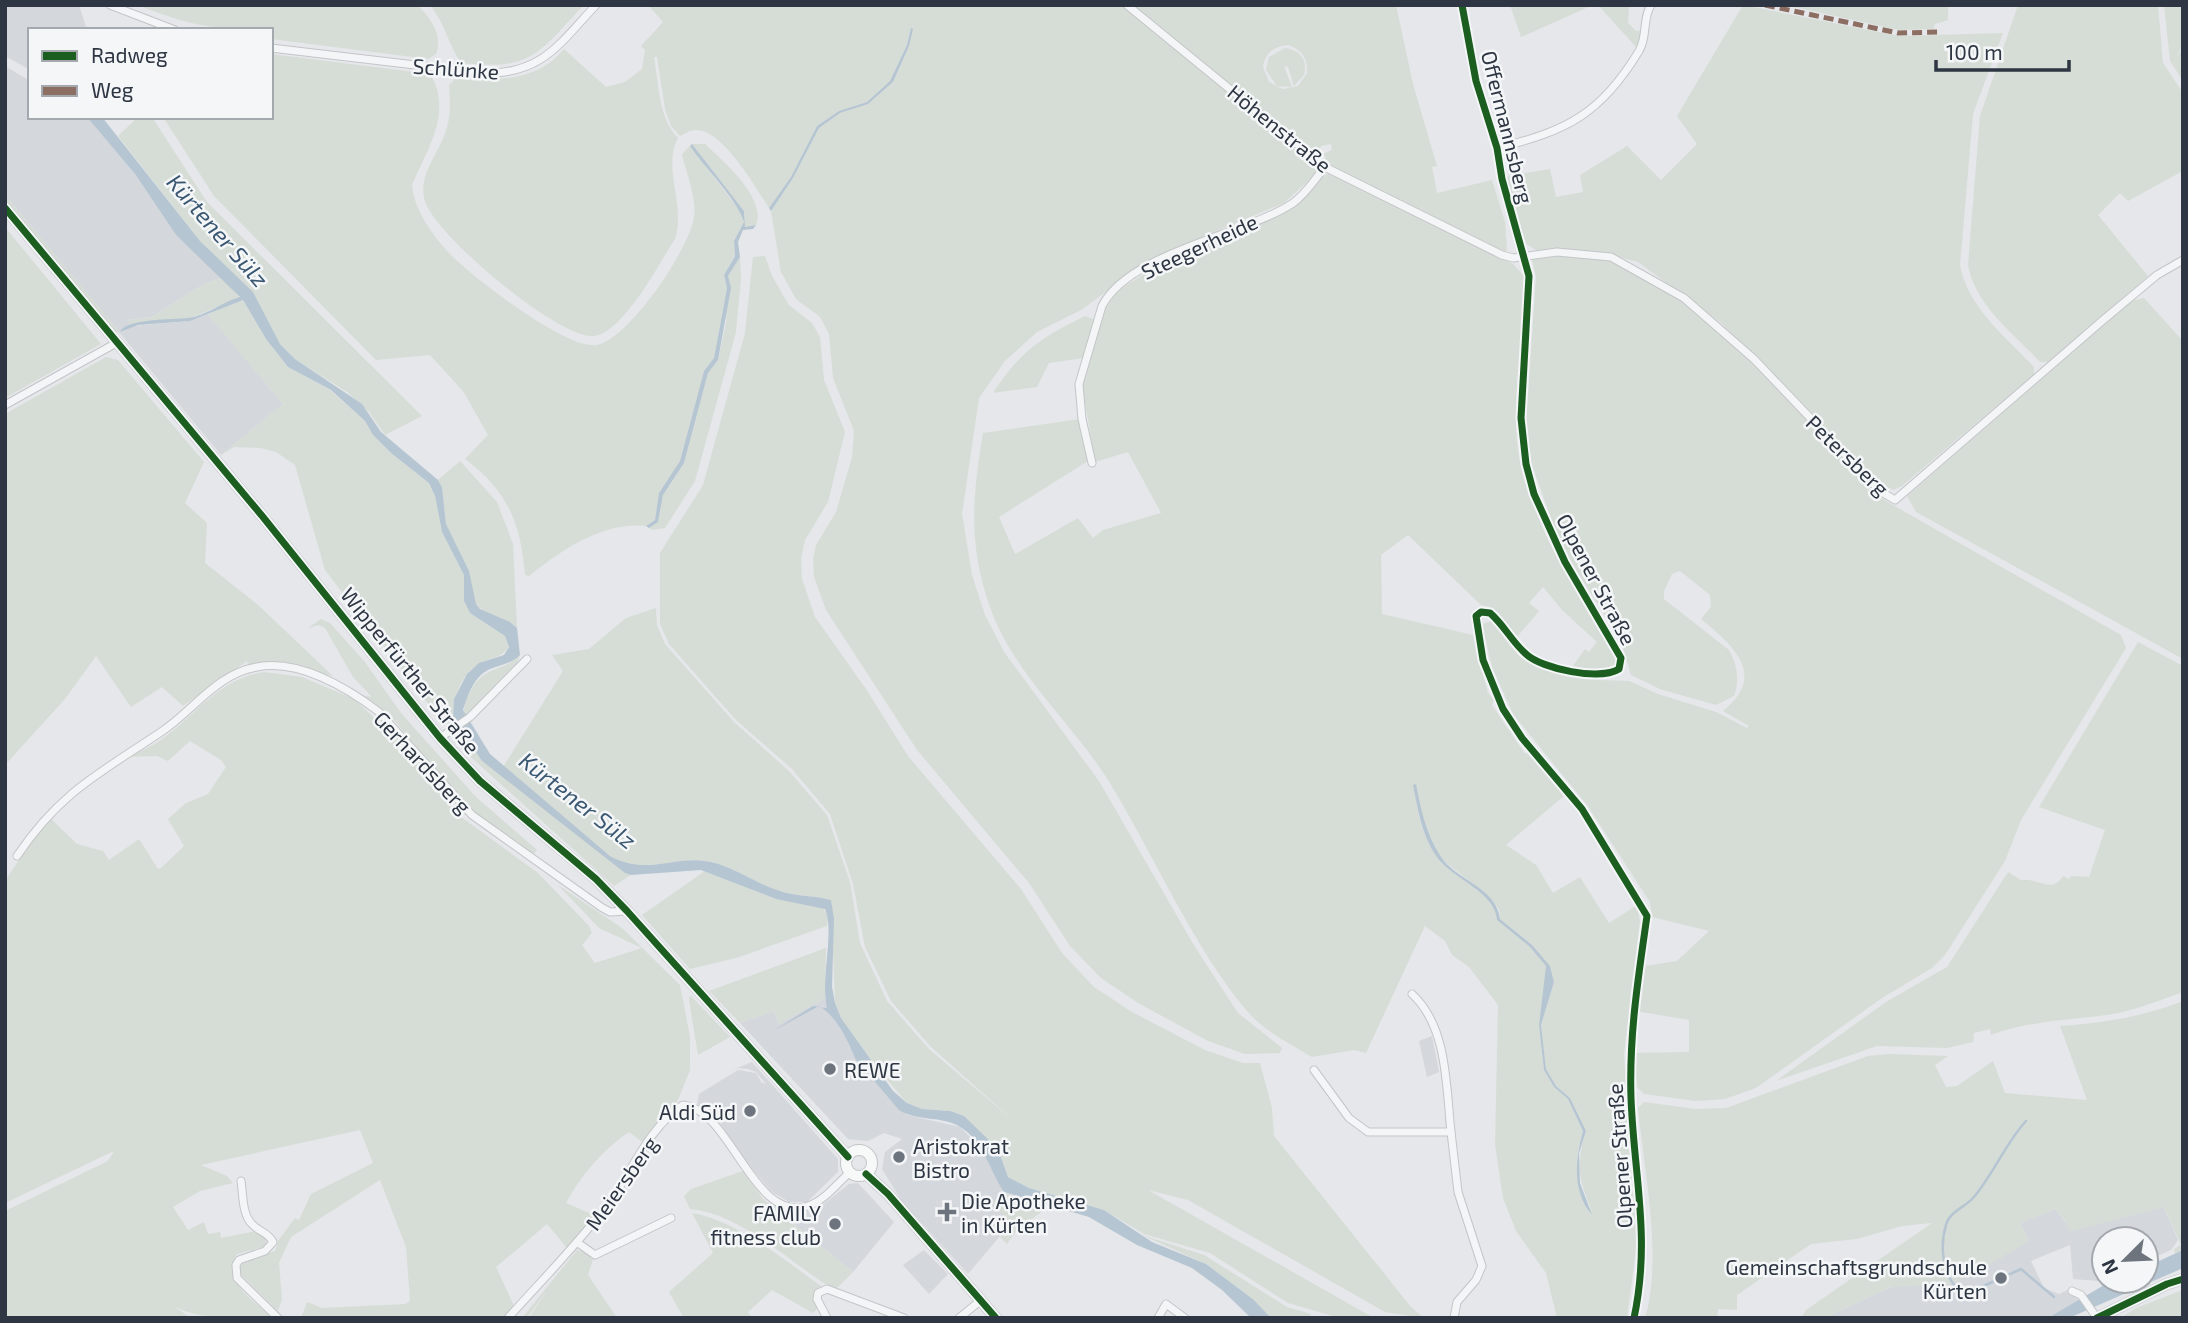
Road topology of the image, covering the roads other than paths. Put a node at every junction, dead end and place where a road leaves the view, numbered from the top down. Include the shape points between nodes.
1 (110, 5) edge
2 (596, 5) edge
3 (1127, 5) edge
4 (1462, 5) edge
5 (1651, 5) edge
6 (170, 28) edge
7 (273, 48) edge
8 (1497, 148) junction
9 (1325, 167) junction
10 (5, 208) edge
11 (1525, 256) junction
12 (2183, 260) edge
13 (118, 342) junction
14 (5, 405) edge
15 (1092, 463) dead end
16 (527, 659) dead end
17 (440, 738) junction
18 (17, 856) dead end
19 (627, 911) junction
20 (1412, 994) dead end
21 (1314, 1070) dead end
22 (1451, 1132) junction
23 (848, 1157) junction
24 (850, 1172) junction
25 (866, 1174) junction
26 (241, 1181) dead end
27 (671, 1217) dead end
28 (578, 1243) junction
29 (2183, 1279) edge
30 (2072, 1292) dead end
31 (980, 1301) junction
32 (2096, 1316) edge
33 (278, 1318) edge
34 (508, 1318) edge
35 (827, 1318) edge
36 (904, 1318) edge
37 (959, 1318) edge
38 (996, 1318) edge
39 (1158, 1318) edge
40 (1185, 1318) edge
41 (1454, 1318) edge
42 (1634, 1318) edge

1 - 6 street
2 - 7 street, Schlünke via 550,54 506,72
3 - 9 street, Höhenstraße
4 - 8 street, Offermannsberg via 1476,81
5 - 8 street, Offermannsberg via 1640,50 1599,106 1544,135
8 - 11 street, Offermannsberg
9 - 11 street, Höhenstraße via 1502,255
9 - 15 street, Steegerheide via 1303,194 1285,207 1171,254 1109,295 1079,384
10 - 13 main road, Wipperfürther Straße
11 - 12 street, Petersberg via 1585,252 1611,257 1684,298 1754,359 1880,491 1895,500 2110,313
11 - 42 street, Olpener Straße via 1530,290 1521,418 1525,464 1565,562 1619,651 1619,670 1602,675 1546,665 1526,655 1490,613 1481,612 1476,622 1483,660 1503,709 1582,809 1647,916 1632,1012 1631,1101 1644,1246
13 - 14 street
13 - 17 main road, Wipperfürther Straße
16 - 17 street, Wipperfürther Straße via 470,717
17 - 19 main road, Wipperfürther Straße via 480,781
18 - 19 street, Gerhardsberg via 40,823 81,784 163,731 213,687 242,671 269,666 305,671 361,699 379,712 472,815 601,907 610,912
19 - 23 main road, Wipperfürther Straße
20 - 22 street via 1425,1006 1434,1027
21 - 22 street via 1349,1118 1368,1132
22 - 41 street via 1458,1192 1482,1266 1457,1303
23 - 24 main road
23 - 25 main road via 859,1150 868,1154 872,1164
24 - 25 main road
24 - 28 street, Meiersberg via 814,1203 787,1206 772,1197 743,1165 708,1116 683,1105 634,1161
25 - 31 main road
26 - 33 street via 247,1216 273,1242 265,1251 239,1260 235,1271
27 - 28 street, Meiersberg via 594,1255
28 - 34 street, Meiersberg
29 - 32 main road
30 - 32 street via 2081,1295
31 - 37 street
31 - 38 main road
35 - 36 street via 817,1295 827,1289
39 - 40 street via 1166,1304

